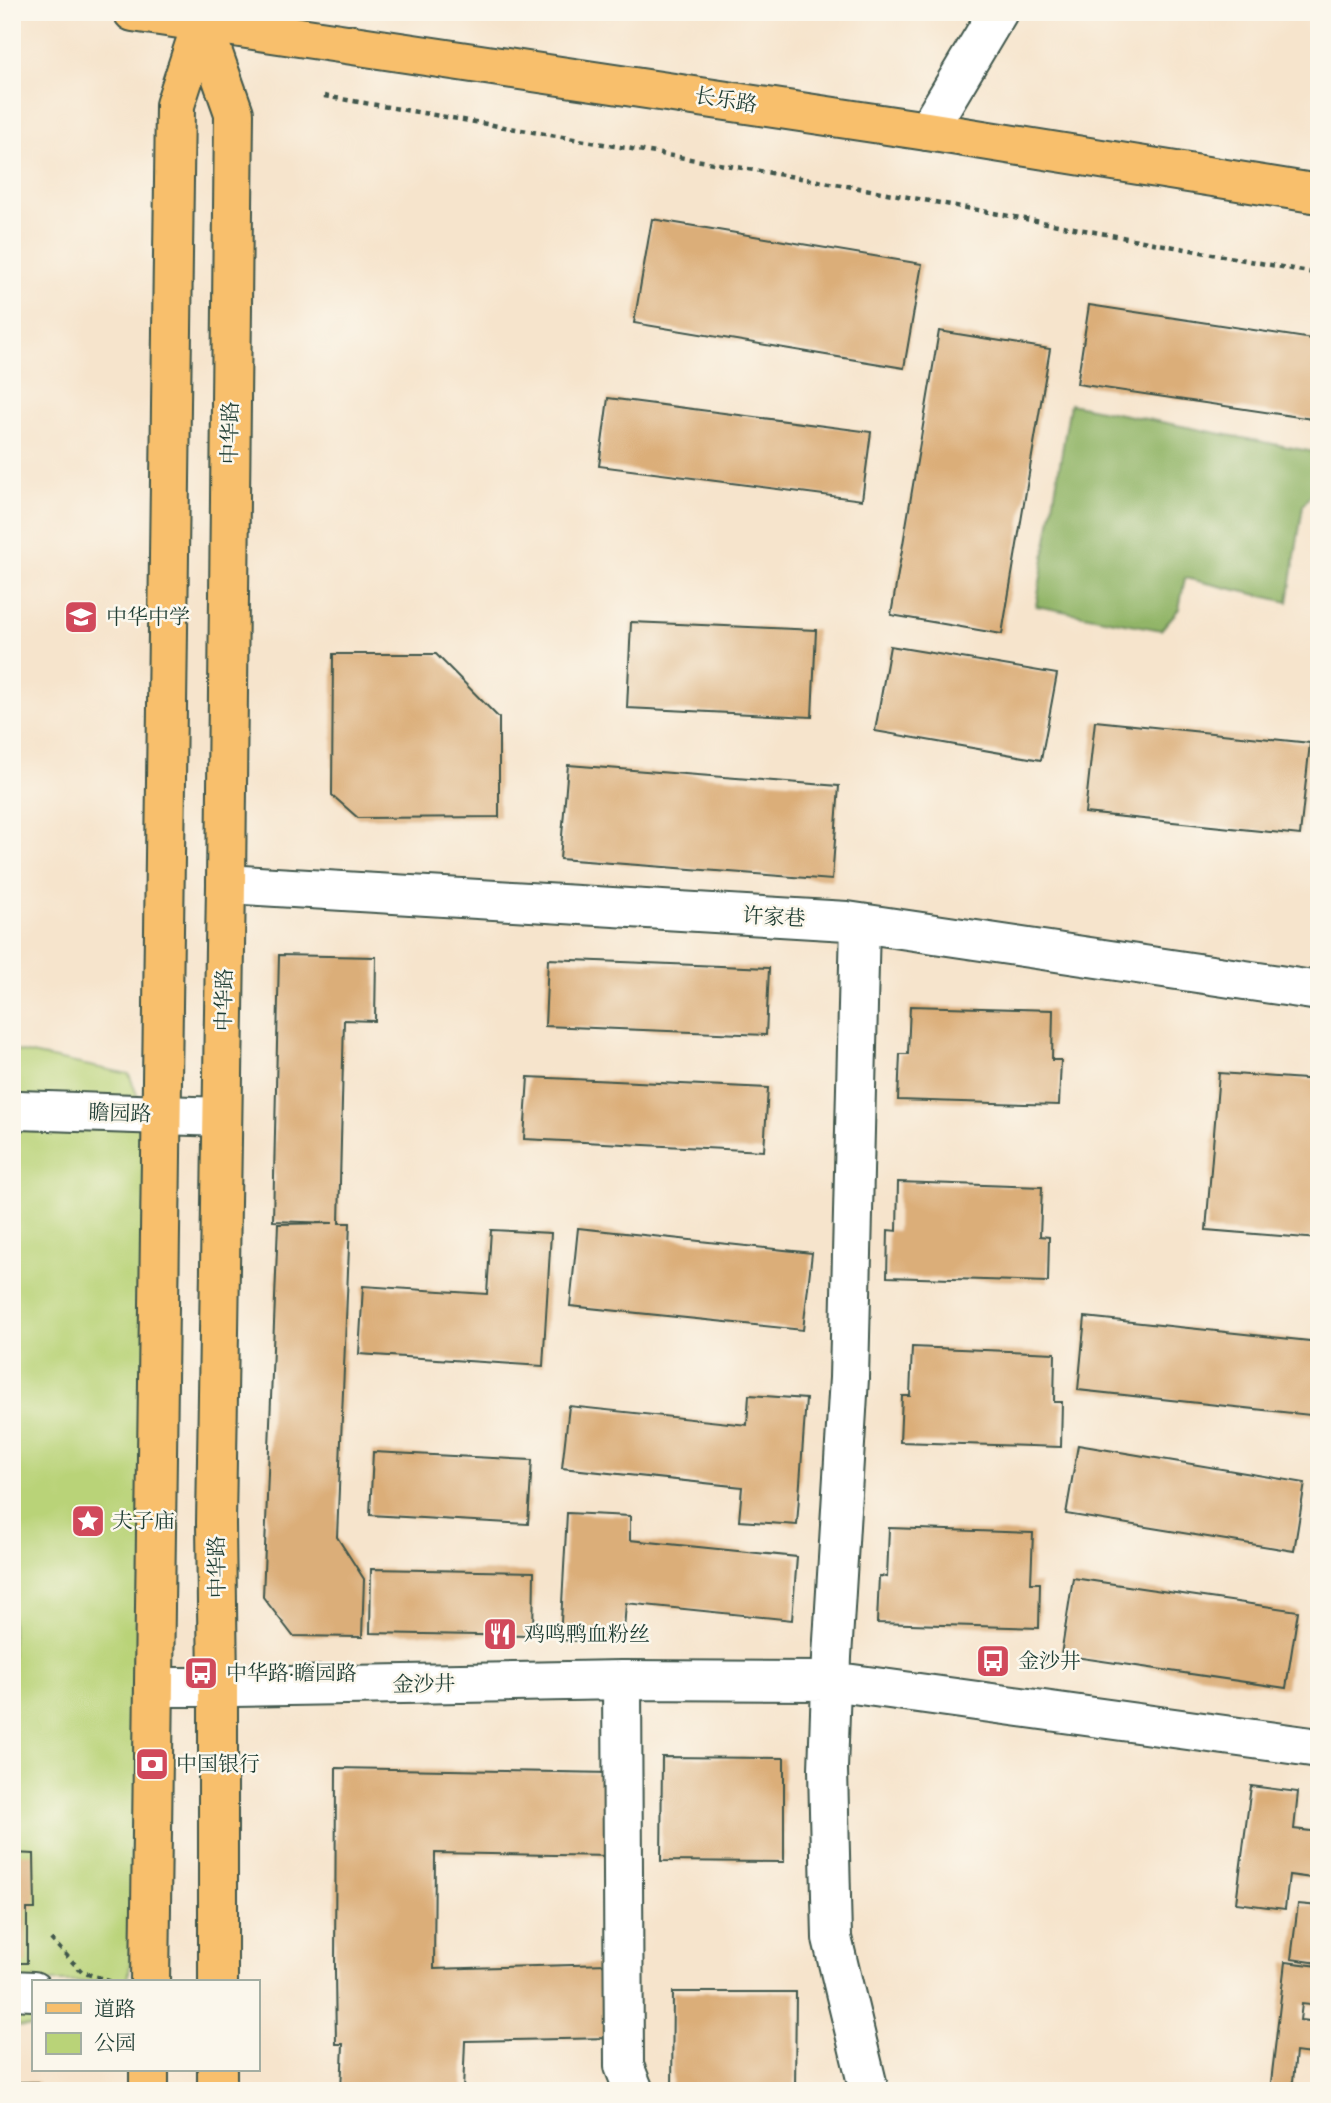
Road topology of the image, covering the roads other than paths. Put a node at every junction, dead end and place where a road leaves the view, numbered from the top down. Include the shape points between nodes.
1 (133, 12) edge
2 (998, 12) edge
3 (203, 17) edge
4 (927, 131) junction
5 (1319, 194) edge
6 (226, 884) junction
7 (860, 923) junction
8 (1319, 991) edge
9 (14, 1109) edge
10 (222, 1116) junction
11 (622, 1680) junction
12 (831, 1681) junction
13 (154, 1687) junction
14 (218, 1687) junction
15 (1319, 1748) edge
16 (150, 1980) edge
17 (218, 1980) edge
18 (12, 1990) edge
19 (32, 1991) edge
20 (149, 2072) edge
21 (218, 2072) edge
22 (219, 2072) edge
23 (149, 2091) edge
24 (217, 2091) edge
25 (226, 2091) edge
26 (634, 2091) edge
27 (869, 2091) edge

1 - 3 main road, 长乐路
2 - 4 street
3 - 4 main road, 长乐路
3 - 6 main road, 中华路 via 234,113
3 - 13 main road via 175,105
4 - 5 main road, 长乐路
6 - 7 street, 许家巷
6 - 10 main road, 中华路
7 - 8 street, 许家巷
7 - 12 street via 849,1378
9 - 10 street, 瞻园路
10 - 14 main road, 中华路
11 - 12 street, 金沙井
11 - 14 street, 金沙井
11 - 26 street via 624,2066
12 - 15 street, 金沙井
12 - 27 street via 832,1938
13 - 14 street, 金沙井
13 - 16 main road
14 - 17 main road, 中华路
18 - 19 street
20 - 23 main road
21 - 24 main road
22 - 25 street

